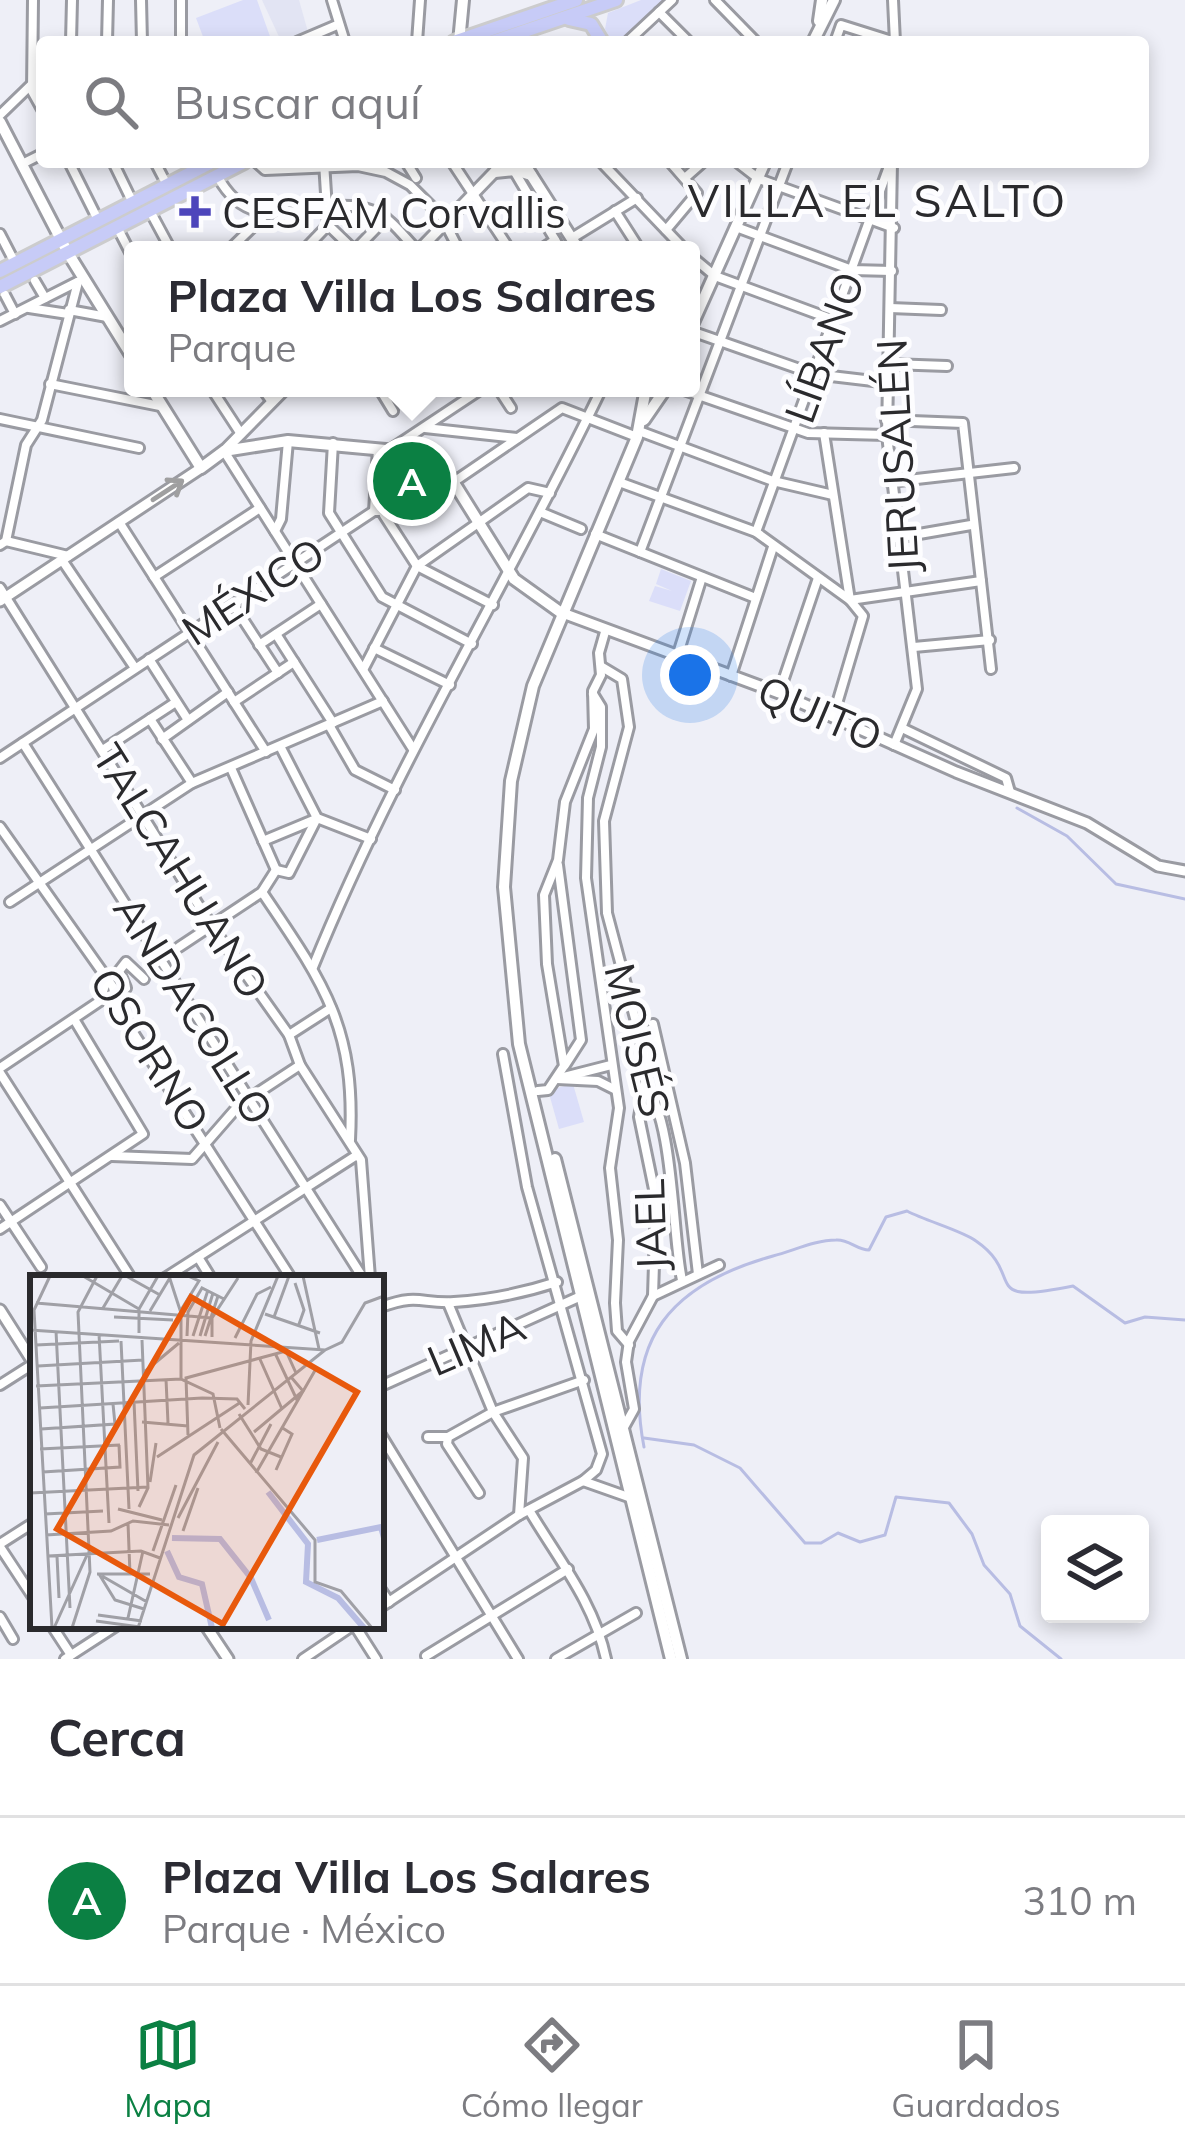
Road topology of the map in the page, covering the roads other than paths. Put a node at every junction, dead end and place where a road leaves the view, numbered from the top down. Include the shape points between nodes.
1 (33, 0) edge
2 (71, 0) edge
3 (107, 0) edge
4 (141, 0) edge
5 (181, 0) edge
6 (332, 0) edge
7 (420, 0) edge
8 (463, 0) edge
9 (576, 0) edge
10 (671, 0) edge
11 (715, 0) edge
12 (822, 0) edge
13 (834, 0) edge
14 (893, 0) edge
15 (613, 1) edge
16 (659, 12) junction
17 (562, 19) junction
18 (337, 25) junction
19 (71, 36) edge
20 (107, 36) edge
21 (142, 36) edge
22 (181, 36) edge
23 (311, 36) edge
24 (342, 36) edge
25 (417, 36) edge
26 (458, 36) edge
27 (472, 36) edge
28 (510, 36) edge
29 (599, 36) edge
30 (604, 36) edge
31 (633, 36) edge
32 (683, 36) edge
33 (750, 36) edge
34 (815, 36) edge
35 (816, 36) edge
36 (837, 36) edge
37 (876, 36) edge
38 (895, 36) edge
39 (36, 49) edge
40 (36, 84) edge
41 (0, 119) edge
42 (36, 157) edge
43 (22, 164) junction
44 (73, 168) edge
45 (116, 168) edge
46 (158, 168) edge
47 (325, 168) edge
48 (367, 168) edge
49 (410, 168) edge
50 (456, 168) edge
51 (506, 168) edge
52 (510, 168) edge
53 (513, 168) edge
54 (607, 168) edge
55 (676, 168) edge
56 (696, 168) edge
57 (745, 168) edge
58 (762, 168) edge
59 (786, 168) edge
60 (889, 168) edge
61 (891, 168) edge
62 (207, 169) edge
63 (686, 177) junction
64 (416, 178) dead end
65 (758, 178) junction
66 (167, 185) junction
67 (778, 187) junction
68 (472, 195) junction
69 (637, 198) junction
70 (133, 203) junction
71 (330, 208) junction
72 (150, 211) junction
73 (616, 211) junction
74 (266, 214) junction
75 (386, 218) junction
76 (871, 220) junction
77 (98, 221) junction
78 (328, 225) junction
79 (442, 226) junction
80 (117, 227) junction
81 (736, 227) junction
82 (894, 228) junction
83 (666, 230) junction
84 (0, 234) edge
85 (760, 236) junction
86 (555, 240) edge
87 (124, 241) edge
88 (166, 241) edge
89 (238, 241) edge
90 (313, 241) edge
91 (345, 241) edge
92 (364, 241) edge
93 (409, 241) edge
94 (427, 241) edge
95 (453, 241) edge
96 (504, 241) edge
97 (573, 241) edge
98 (579, 241) edge
99 (634, 241) edge
100 (677, 241) edge
101 (65, 246) junction
102 (15, 263) junction
103 (700, 263) edge
104 (852, 270) junction
105 (0, 271) edge
106 (892, 272) junction
107 (715, 276) junction
108 (35, 280) dead end
109 (81, 281) junction
110 (740, 287) junction
111 (2, 291) edge
112 (45, 298) junction
113 (28, 307) junction
114 (890, 308) junction
115 (700, 309) edge
116 (941, 310) dead end
117 (68, 312) junction
118 (15, 314) junction
119 (107, 317) junction
120 (834, 320) junction
121 (0, 321) edge
122 (700, 333) edge
123 (124, 336) edge
124 (719, 342) junction
125 (890, 364) junction
126 (947, 366) dead end
127 (814, 374) junction
128 (890, 383) junction
129 (50, 384) junction
130 (700, 390) edge
131 (158, 397) edge
132 (217, 397) edge
133 (268, 397) edge
134 (277, 397) edge
135 (384, 397) edge
136 (470, 397) edge
137 (504, 397) edge
138 (598, 397) edge
139 (645, 397) edge
140 (660, 397) edge
141 (697, 398) joint
142 (272, 402) junction
143 (163, 406) junction
144 (511, 408) dead end
145 (393, 411) dead end
146 (588, 416) junction
147 (0, 418) edge
148 (886, 420) junction
149 (38, 427) junction
150 (423, 428) junction
151 (794, 429) junction
152 (639, 431) junction
153 (824, 433) junction
154 (241, 434) junction
155 (887, 435) junction
156 (519, 438) junction
157 (288, 441) junction
158 (333, 443) junction
159 (679, 447) junction
160 (139, 448) dead end
161 (385, 449) junction
162 (224, 452) junction
163 (201, 468) junction
164 (1013, 468) dead end
165 (967, 472) junction
166 (773, 481) junction
167 (454, 482) junction
168 (618, 482) junction
169 (890, 482) junction
170 (550, 493) junction
171 (833, 495) junction
172 (658, 498) junction
173 (260, 508) junction
174 (379, 512) junction
175 (540, 512) junction
176 (478, 521) junction
177 (119, 522) junction
178 (971, 525) junction
179 (581, 530) dead end
180 (275, 531) junction
181 (756, 532) junction
182 (340, 533) junction
183 (595, 534) junction
184 (896, 538) junction
185 (3, 543) edge
186 (773, 547) junction
187 (640, 552) junction
188 (65, 558) junction
189 (296, 563) junction
190 (417, 566) junction
191 (510, 574) junction
192 (154, 577) junction
193 (702, 577) junction
194 (818, 578) junction
195 (981, 581) junction
196 (904, 592) junction
197 (2, 595) edge
198 (753, 597) junction
199 (850, 600) junction
200 (233, 604) junction
201 (321, 604) junction
202 (493, 605) junction
203 (395, 608) junction
204 (560, 612) junction
205 (605, 632) junction
206 (190, 633) junction
207 (276, 634) junction
208 (990, 640) junction
209 (472, 644) junction
210 (260, 645) junction
211 (914, 647) junction
212 (374, 648) junction
213 (677, 657) junction
214 (149, 659) junction
215 (294, 662) junction
216 (602, 667) junction
217 (136, 668) junction
218 (991, 669) dead end
219 (363, 670) junction
220 (278, 673) junction
221 (730, 676) junction
222 (450, 685) junction
223 (228, 692) junction
224 (779, 693) junction
225 (593, 694) junction
226 (383, 700) junction
227 (176, 702) junction
228 (234, 702) junction
229 (77, 707) junction
230 (833, 717) junction
231 (150, 719) junction
232 (188, 720) junction
233 (331, 724) junction
234 (904, 729) junction
235 (162, 739) junction
236 (23, 742) junction
237 (894, 745) junction
238 (280, 746) junction
239 (104, 749) junction
240 (414, 749) junction
241 (266, 752) junction
242 (0, 758) edge
243 (230, 768) junction
244 (192, 783) junction
245 (395, 790) junction
246 (1010, 792) junction
247 (145, 813) junction
248 (317, 818) junction
249 (0, 827) edge
250 (371, 839) junction
251 (263, 841) junction
252 (91, 848) junction
253 (558, 860) junction
254 (276, 870) junction
255 (1185, 871) edge
256 (37, 883) junction
257 (262, 892) junction
258 (10, 902) dead end
259 (211, 926) junction
260 (179, 947) dead end
261 (313, 967) junction
262 (510, 975) junction
263 (144, 979) dead end
264 (106, 981) junction
265 (114, 993) junction
266 (331, 1008) junction
267 (74, 1019) junction
268 (653, 1024) dead end
269 (289, 1035) junction
270 (503, 1054) dead end
271 (300, 1065) junction
272 (611, 1065) junction
273 (564, 1066) junction
274 (0, 1071) edge
275 (557, 1079) junction
276 (644, 1086) junction
277 (614, 1090) junction
278 (538, 1091) junction
279 (249, 1098) junction
280 (350, 1140) junction
281 (207, 1142) junction
282 (357, 1155) junction
283 (111, 1156) junction
284 (557, 1182) junction
285 (70, 1183) junction
286 (307, 1188) junction
287 (0, 1205) edge
288 (255, 1220) junction
289 (11, 1222) junction
290 (0, 1229) edge
291 (198, 1257) junction
292 (719, 1265) dead end
293 (40, 1267) dead end
294 (698, 1274) junction
295 (129, 1275) edge
296 (170, 1275) edge
297 (210, 1275) edge
298 (289, 1275) edge
299 (364, 1275) edge
300 (366, 1275) edge
301 (682, 1280) junction
302 (556, 1282) junction
303 (653, 1296) junction
304 (573, 1298) junction
305 (448, 1303) junction
306 (384, 1306) edge
307 (0, 1310) edge
308 (629, 1345) junction
309 (464, 1346) junction
310 (30, 1358) edge
311 (30, 1365) edge
312 (584, 1380) junction
313 (0, 1385) edge
314 (384, 1385) edge
315 (493, 1412) junction
316 (624, 1427) junction
317 (428, 1437) dead end
318 (448, 1438) junction
319 (384, 1440) edge
320 (583, 1481) junction
321 (479, 1492) dead end
322 (638, 1498) junction
323 (524, 1513) junction
324 (30, 1524) edge
325 (0, 1546) edge
326 (455, 1558) junction
327 (568, 1569) junction
328 (30, 1593) edge
329 (385, 1604) edge
330 (636, 1613) dead end
331 (492, 1616) junction
332 (0, 1617) edge
333 (54, 1629) edge
334 (112, 1629) edge
335 (208, 1629) edge
336 (349, 1629) edge
337 (356, 1629) edge
338 (600, 1632) junction
339 (13, 1639) dead end
340 (426, 1656) edge
341 (70, 1658) edge
342 (228, 1659) edge
343 (303, 1659) edge
344 (376, 1659) edge
345 (518, 1659) edge
346 (556, 1659) edge
347 (606, 1659) edge
348 (671, 1659) edge
349 (681, 1659) edge

1 - 39 street
2 - 19 street
3 - 20 street
4 - 21 street
5 - 22 street
6 - 18 street
7 - 25 street
8 - 26 main road
9 - 27 highway
10 - 16 street
11 - 33 street
12 - 34 main road
13 - 35 main road
14 - 38 street
15 - 17 highway
15 - 30 highway via 601,20
16 - 31 street
16 - 32 street
17 - 28 highway
17 - 29 highway via 585,21
18 - 23 street
18 - 24 street
36 - 37 street via 842,25
40 - 41 street
41 - 43 main road
42 - 43 street
43 - 101 main road
44 - 77 street
45 - 70 street
46 - 66 street
47 - 71 street
48 - 79 street via 428,202
49 - 64 street
50 - 68 street
51 - 68 street
52 - 86 street
53 - 97 main road via 531,176
54 - 69 street
55 - 63 street
56 - 63 street
57 - 65 street
58 - 65 main road
59 - 67 street
60 - 76 street, LÍBANO
61 - 82 street, JERUSALÉN
62 - 66 highway
62 - 72 highway
62 - 74 street via 231,200
63 - 83 street via 696,198
65 - 67 street
65 - 81 main road
66 - 70 highway
67 - 76 street
67 - 85 street
68 - 79 street
68 - 96 street
69 - 73 street
69 - 83 street
70 - 77 highway
71 - 74 street
71 - 75 street
71 - 78 street
72 - 80 highway
72 - 88 street
73 - 98 street
73 - 99 street
74 - 89 street
75 - 92 street
75 - 93 street
76 - 82 street
76 - 104 street, LÍBANO
77 - 101 highway
78 - 90 street
78 - 91 street
79 - 94 street
79 - 95 street
80 - 87 street
80 - 101 highway
81 - 85 street
81 - 107 main road
82 - 106 street, JERUSALÉN
83 - 100 street
84 - 102 street
85 - 104 street
85 - 110 street
101 - 102 highway
101 - 109 main road
101 - 111 highway
102 - 105 highway
103 - 107 street
104 - 106 street
104 - 120 street, LÍBANO
106 - 114 street, JERUSALÉN
107 - 110 street
107 - 115 main road
108 - 112 street
109 - 112 street
109 - 117 street
109 - 119 main road
110 - 120 street
110 - 124 street
111 - 118 street
112 - 113 street
113 - 117 street
113 - 118 street
114 - 116 street
114 - 125 street, JERUSALÉN
117 - 119 street
117 - 129 street
118 - 121 street
119 - 123 main road
120 - 127 street, LÍBANO
122 - 124 street
124 - 127 street
124 - 130 street
125 - 126 street
125 - 128 street, JERUSALÉN
127 - 128 street
127 - 151 street, LÍBANO
128 - 148 street, JERUSALÉN
129 - 143 street
129 - 149 street
131 - 143 main road
132 - 154 street
133 - 142 street
134 - 142 street
135 - 145 street
136 - 150 street
137 - 144 street
138 - 146 street
139 - 152 main road
140 - 152 main road
141 - 151 street
141 - 159 street
142 - 154 street
143 - 163 main road
146 - 152 street
146 - 156 street, MÉXICO via 564,407
146 - 170 street
147 - 149 street
148 - 155 street, JERUSALÉN
148 - 165 street via 963,423
149 - 160 street
149 - 185 street via 26,445
150 - 156 street
150 - 161 street
151 - 153 street
151 - 166 street, LÍBANO
152 - 159 street
152 - 168 main road
153 - 155 street
153 - 171 street
154 - 162 street
155 - 169 street, JERUSALÉN
156 - 167 street, MÉXICO
157 - 158 main road
157 - 162 main road
157 - 180 street
158 - 161 main road
158 - 182 street via 328,511
159 - 166 street
159 - 172 street
161 - 167 main road via 431,459
161 - 174 street
162 - 163 main road
162 - 173 street
177 -> 163 street
164 - 165 street
165 - 169 street
165 - 178 street
166 - 171 street
166 - 181 street, LÍBANO
167 - 174 street, MÉXICO via 411,511
167 - 176 main road
168 - 172 street
168 - 183 main road
169 - 184 street, JERUSALÉN
170 - 175 street
170 - 176 street via 530,487
171 - 199 street
172 - 181 street
172 - 187 street
173 - 180 street
173 - 192 street
174 - 182 street, MÉXICO
174 - 190 street
175 - 179 street
175 - 191 street
176 - 190 street
176 - 191 main road
177 - 188 street
177 - 192 street
178 - 184 street
178 - 195 street
180 - 189 street
181 - 186 street
182 - 189 street, MÉXICO
182 - 203 street
183 - 187 street
183 - 204 main road
184 - 196 street, JERUSALÉN
185 - 188 street
186 - 194 street
186 - 198 street
187 - 193 street
188 - 197 street
188 - 217 street
189 - 200 street, MÉXICO
189 - 201 street
190 - 202 street
190 - 203 street
191 - 202 street
191 - 204 main road
192 - 206 street
193 - 198 street
193 - 213 street
194 - 199 street
194 - 224 street
195 - 196 street
195 - 208 street
196 - 199 street
196 - 211 street, JERUSALÉN
197 - 229 street, TALCAHUANO
198 - 221 street
199 - 230 street via 863,616
200 - 206 street, MÉXICO
200 - 210 street
201 - 207 street
201 - 219 street
202 - 209 street
203 - 209 street
203 - 212 street
204 - 205 street, QUITO
204 - 262 main road via 528,704 508,801
205 - 213 street, QUITO
205 - 216 street
206 - 214 street, MÉXICO
206 - 223 street
207 - 210 street
207 - 215 street
208 - 211 street
208 - 218 street
209 - 222 street
210 - 220 street
211 - 234 street, JERUSALÉN via 917,696
212 - 219 street
212 - 222 street
213 - 221 street, QUITO
214 - 217 street, MÉXICO
214 - 227 street
215 - 220 street
215 - 233 street
216 - 225 street
216 - 276 street, MOISÉS via 622,679 630,714 604,820 607,913 648,1067
217 - 229 street, MÉXICO
219 - 226 street
220 - 228 street
221 - 224 street, QUITO
222 - 240 street
223 - 228 street
223 - 232 street
224 - 230 street, QUITO
225 - 253 street via 594,729 565,802
225 - 272 street via 601,747 586,849
226 - 233 street
226 - 240 street
227 - 231 street
227 - 232 street
228 - 241 street
229 - 236 street, MÉXICO
229 - 239 street, TALCAHUANO
230 - 237 street, QUITO
231 - 235 street
231 - 239 street
232 - 235 street
233 - 238 street
233 - 245 street via 355,770
234 - 237 street, JERUSALÉN
234 - 246 street, QUITO via 1006,778
235 - 244 street
236 - 242 street, MÉXICO
236 - 252 street, ANDACOLLO
237 - 246 street, QUITO
238 - 241 street
238 - 248 street
239 - 247 street, TALCAHUANO
240 - 245 street
241 - 243 street
243 - 244 street
243 - 251 street
244 - 247 street
245 - 250 street
246 - 255 street, QUITO via 1087,823 1158,866
247 - 252 street
247 - 259 street, TALCAHUANO
248 - 250 street
248 - 251 street
248 - 254 street via 290,873
249 - 256 street, OSORNO
250 - 261 street
251 - 254 street
252 - 256 street
252 - 279 street, ANDACOLLO
253 - 273 street via 544,908
253 - 273 street via 581,1040
254 - 257 street
256 - 258 street
256 - 264 street, OSORNO
257 - 259 street
257 - 261 street
259 - 260 street
259 - 269 street, TALCAHUANO
261 - 266 street
262 - 278 main road
262 - 284 main road
263 - 265 street via 126,962 119,971 126,988
264 - 265 street, OSORNO
264 - 267 street via 103,999
265 - 281 street, OSORNO
266 - 269 street
266 - 280 street via 350,1082
267 - 274 street
267 - 283 street via 143,1134
268 - 294 street via 686,1163
269 - 271 street, TALCAHUANO
270 - 302 street via 527,1187
271 - 279 street
271 - 280 street, TALCAHUANO
272 - 275 street
272 - 277 street
273 - 275 street
274 - 285 street
275 - 277 street
275 - 278 street
276 - 301 street, MOISÉS via 671,1176
276 - 303 street, JAEL via 639,1117 656,1198
277 - 308 street via 616,1331
278 - 284 main road
279 - 281 street
279 - 286 street, ANDACOLLO
280 - 282 street, TALCAHUANO
281 - 283 street via 184,1163
281 - 288 street, OSORNO
282 - 286 street
282 - 300 street, TALCAHUANO
283 - 285 street
284 - 304 main road
285 - 289 street
285 - 295 street
286 - 288 street
286 - 299 street, ANDACOLLO
287 - 289 street
288 - 291 street
288 - 298 street, OSORNO
289 - 290 street
289 - 293 street
291 - 296 street
291 - 297 street
292 - 294 street
294 - 301 street
301 - 303 street
302 - 304 street
302 - 305 street
303 - 308 street, JAEL
304 - 309 street, LIMA
304 - 312 street
304 - 316 main road
304 - 322 main road
305 - 306 street via 410,1296
305 - 309 street
307 - 310 street
308 - 316 street via 634,1409
309 - 314 street, LIMA
309 - 315 street
311 - 313 street
312 - 315 street
312 - 320 street via 602,1454
315 - 318 street
315 - 323 street via 523,1458
316 - 322 main road
317 - 318 street
318 - 321 street
319 - 326 street
320 - 322 street
320 - 323 street
322 - 348 main road
322 - 349 main road
323 - 326 street
323 - 327 street
324 - 325 street
325 - 328 street
326 - 329 street
326 - 331 street
327 - 331 street
327 - 338 street
330 - 338 street
331 - 340 street
331 - 345 street
332 - 339 street
333 - 341 street
334 - 341 street
335 - 342 street
336 - 343 street
337 - 344 street
338 - 346 street
338 - 347 street

